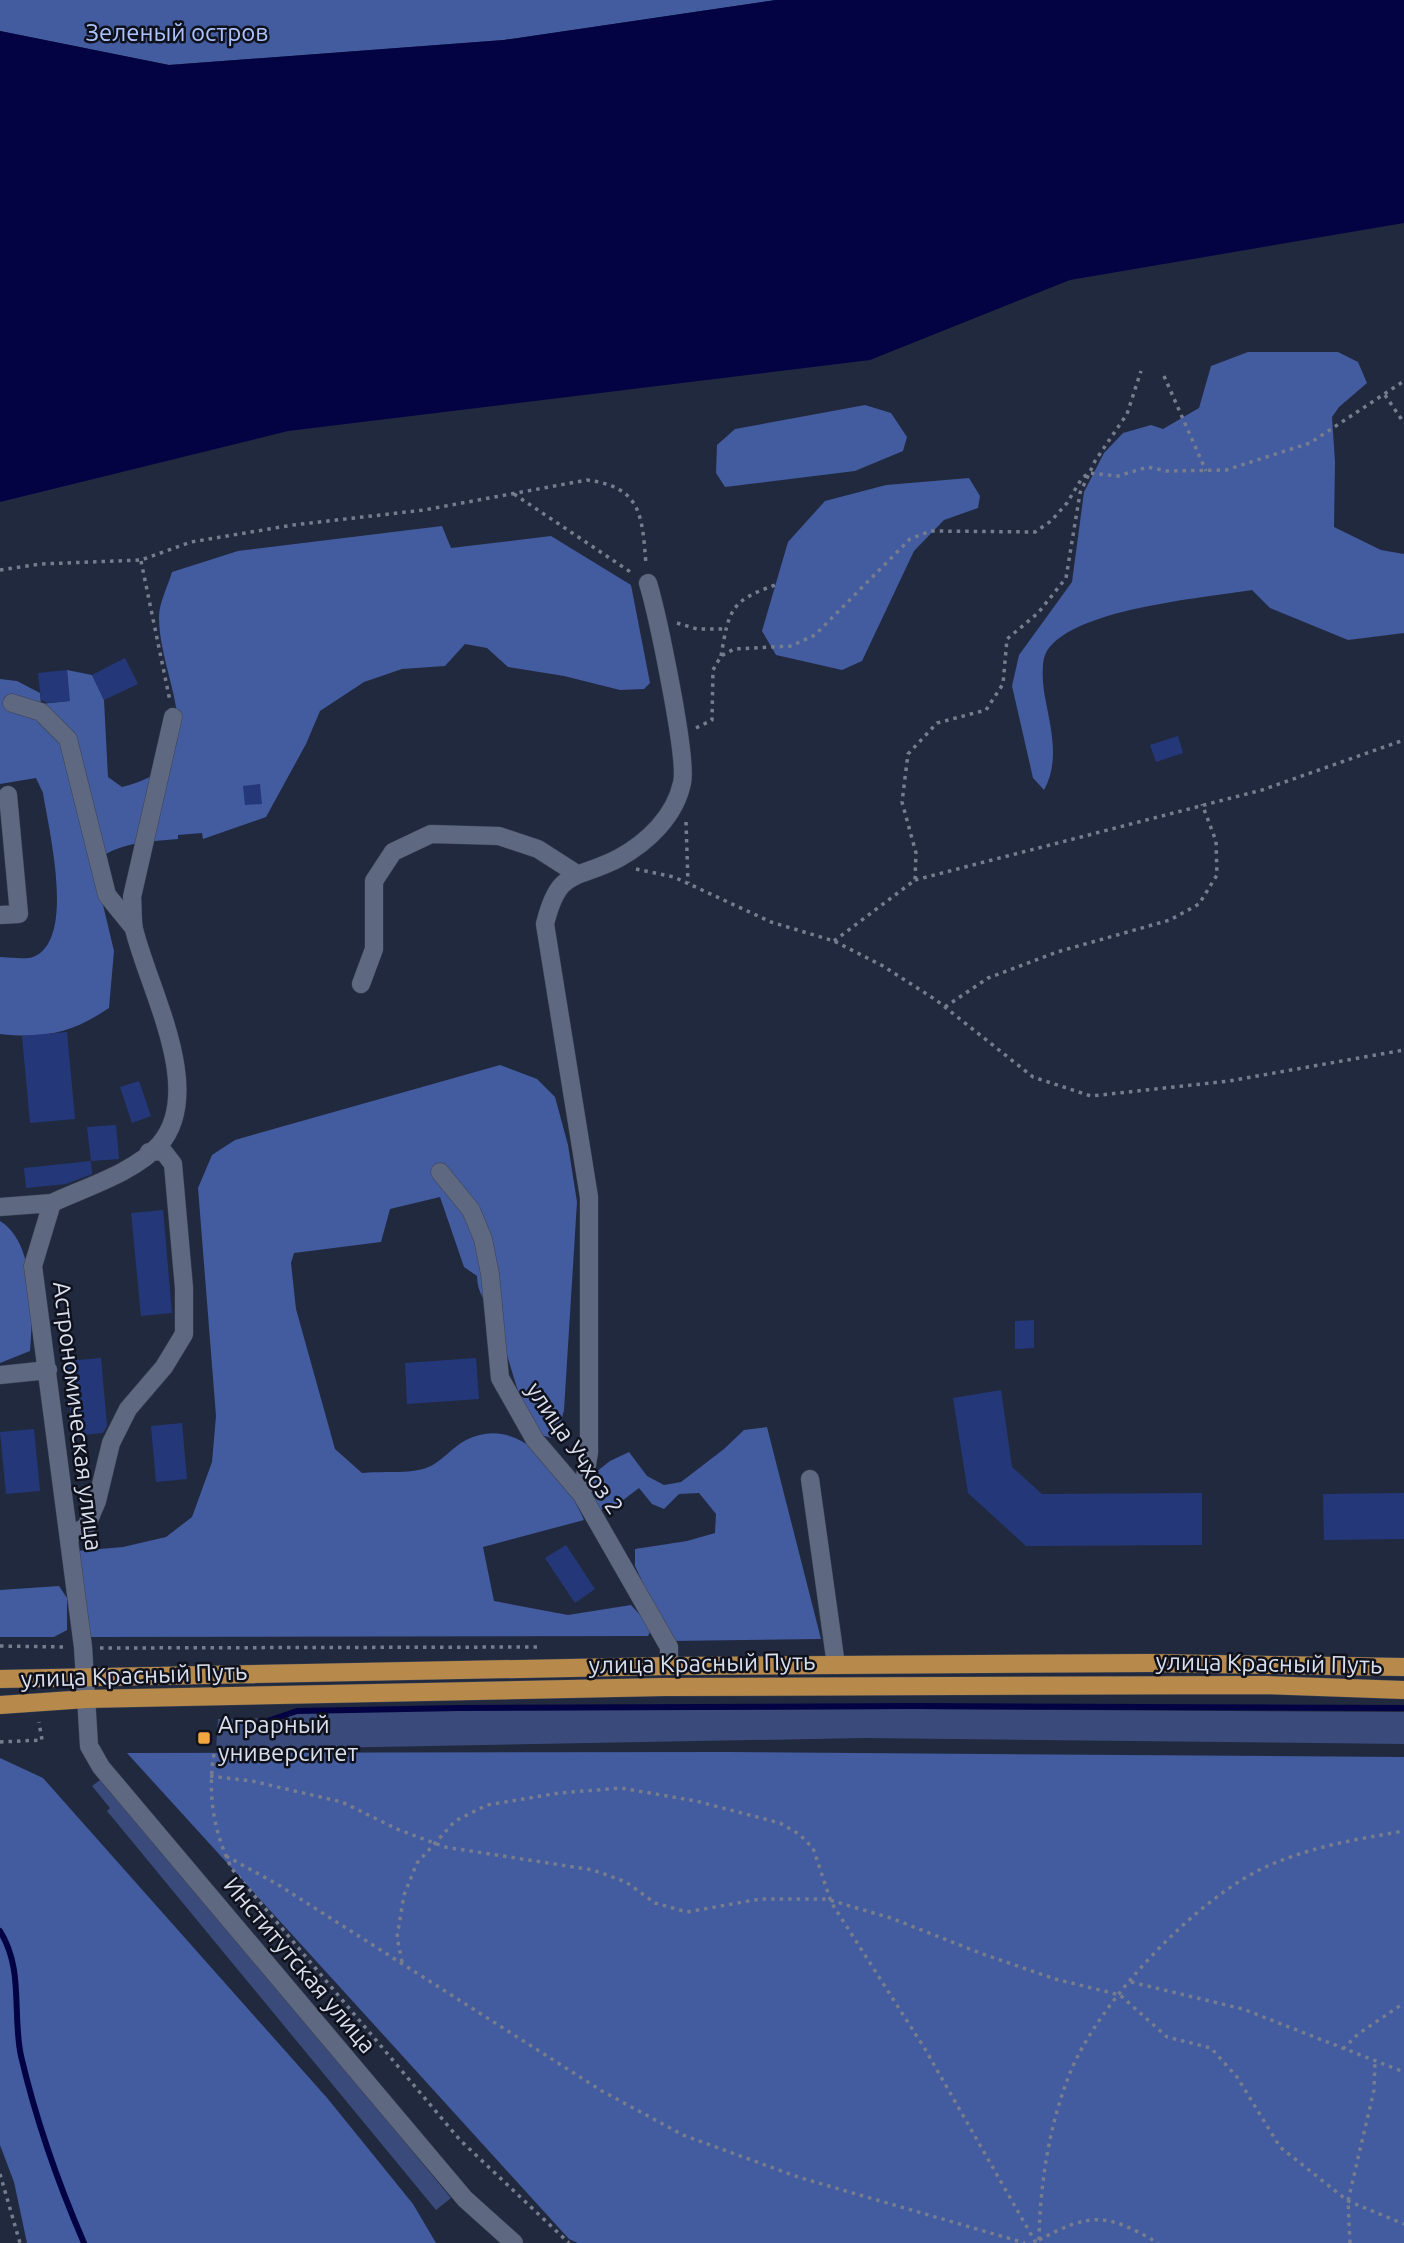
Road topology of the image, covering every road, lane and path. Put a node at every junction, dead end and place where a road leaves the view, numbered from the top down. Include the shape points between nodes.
1 (1141, 371) dead end
2 (1164, 376) dead end
3 (1404, 382) edge
4 (1385, 394) junction
5 (1404, 423) edge
6 (1206, 471) junction
7 (1089, 473) junction
8 (514, 495) junction
9 (141, 560) junction
10 (0, 570) edge
11 (648, 583) junction
12 (775, 585) dead end
13 (653, 604) junction
14 (725, 629) junction
15 (721, 656) junction
16 (12, 703) dead end
17 (173, 717) joint
18 (1404, 740) edge
19 (680, 744) junction
20 (8, 795) dead end
21 (1202, 804) junction
22 (685, 815) dead end
23 (606, 863) junction
24 (577, 874) junction
25 (915, 880) junction
26 (688, 883) junction
27 (0, 915) edge
28 (133, 927) junction
29 (834, 941) junction
30 (361, 984) dead end
31 (945, 1007) junction
32 (1404, 1050) edge
33 (149, 1152) junction
34 (440, 1172) dead end
35 (52, 1203) junction
36 (0, 1207) edge
37 (48, 1370) junction
38 (0, 1375) edge
39 (810, 1479) dead end
40 (582, 1495) junction
41 (69, 1536) junction
42 (836, 1664) junction
43 (669, 1666) junction
44 (1404, 1667) edge
45 (85, 1676) junction
46 (0, 1679) edge
47 (1404, 1690) edge
48 (86, 1699) junction
49 (0, 1704) edge
50 (39, 1722) dead end
51 (0, 1742) edge
52 (214, 1754) dead end
53 (210, 1776) junction
54 (1404, 1831) edge
55 (433, 1842) junction
56 (226, 1856) junction
57 (831, 1902) junction
58 (402, 1962) junction
59 (1131, 1982) junction
60 (1120, 1995) junction
61 (1404, 2003) edge
62 (1343, 2049) junction
63 (1375, 2061) junction
64 (1404, 2072) edge
65 (0, 2174) edge
66 (1348, 2201) junction
67 (1404, 2224) edge
68 (497, 2228) junction
69 (1038, 2242) edge
70 (20, 2243) edge
71 (487, 2243) edge
72 (514, 2243) edge
73 (569, 2243) edge
74 (1025, 2243) edge
75 (1158, 2243) edge
76 (1350, 2243) edge

1 - 7 path via 1127,414
2 - 6 path
3 - 4 path
4 - 5 path
4 - 6 path via 1310,443 1226,470
6 - 7 path via 1148,467 1118,476
7 - 15 path via 1051,521 1035,532 931,531 910,539 815,635 791,646 734,649
7 - 25 path via 1080,492 1066,578 1038,613 1007,639 1003,684 986,710 937,723 908,754 902,802 916,853
8 - 9 path via 191,542
8 - 11 path
8 - 11 path via 587,480 611,483 627,493 642,518
9 - 10 path
9 - 17 path
11 - 13 street
12 - 14 path via 736,603
13 - 14 path via 675,622 697,629
13 - 19 street
14 - 15 path
15 - 19 path via 713,670 712,720 691,731
16 - 28 street via 41,712 68,739 107,895
17 - 28 street via 132,897
18 - 21 path via 1262,790
19 - 23 street via 683,782 667,820
20 - 27 street via 19,914
21 - 25 path
21 - 31 path via 1216,841 1217,875 1199,904 1170,920 1057,952 988,978
22 - 26 path
23 - 24 street
23 - 26 path
24 - 30 street via 538,849 499,836 431,834 393,852 374,881 374,949
24 - 40 street via 562,883 552,897 545,923 589,1197 589,1452
25 - 29 path
26 - 29 path via 771,922
28 - 33 street via 170,1041 178,1099 175,1119 159,1145
29 - 31 path via 883,966
31 - 32 path via 1033,1077 1091,1097 1229,1081
33 - 35 street
33 - 41 street via 163,1151 173,1164 184,1334 170,1359 128,1409 111,1443 86,1527
34 - 40 street, улица Учхоз 2 via 471,1210 483,1239 500,1378 536,1440
35 - 36 street
35 - 37 street, Астрономическая улица via 33,1266
37 - 38 street
37 - 41 street, Астрономическая улица
39 - 42 street
40 - 43 street, улица Учхоз 2 via 669,1647
41 - 45 street, Астрономическая улица
42 - 43 main road, улица Красный Путь
42 - 44 main road, улица Красный Путь
43 - 45 main road, улица Красный Путь
45 - 46 main road, улица Красный Путь
45 - 48 street, Астрономическая улица
47 - 48 main road, улица Красный Путь via 1265,1685 664,1687
48 - 49 main road, улица Красный Путь
48 - 68 street, Институтская улица via 89,1746 101,1767 465,2199
50 - 51 path via 42,1740
52 - 53 path
53 - 55 path via 342,1802
53 - 56 path via 217,1836
54 - 59 path via 1327,1844 1268,1866 1177,1928
55 - 57 path via 593,1870 625,1882 655,1903 687,1912 760,1899
55 - 57 path via 455,1821 487,1805 621,1788 780,1823 813,1847
55 - 58 path via 417,1863 404,1895 397,1937
56 - 58 path
56 - 73 path via 232,1869 460,2140
57 - 60 path via 891,1918 1055,1979
57 - 69 path via 925,2049
58 - 74 path via 601,2091 683,2135 798,2177
59 - 60 path
59 - 62 path via 1243,2009
60 - 66 path via 1167,2037 1211,2048 1237,2077 1280,2147
60 - 69 path via 1090,2034 1070,2073 1042,2184
61 - 62 path
62 - 63 path
63 - 64 path
63 - 66 path via 1374,2091
65 - 70 path
66 - 67 path
66 - 76 path
68 - 71 street
68 - 72 street, Институтская улица
69 - 75 path via 1098,2217 1124,2223

